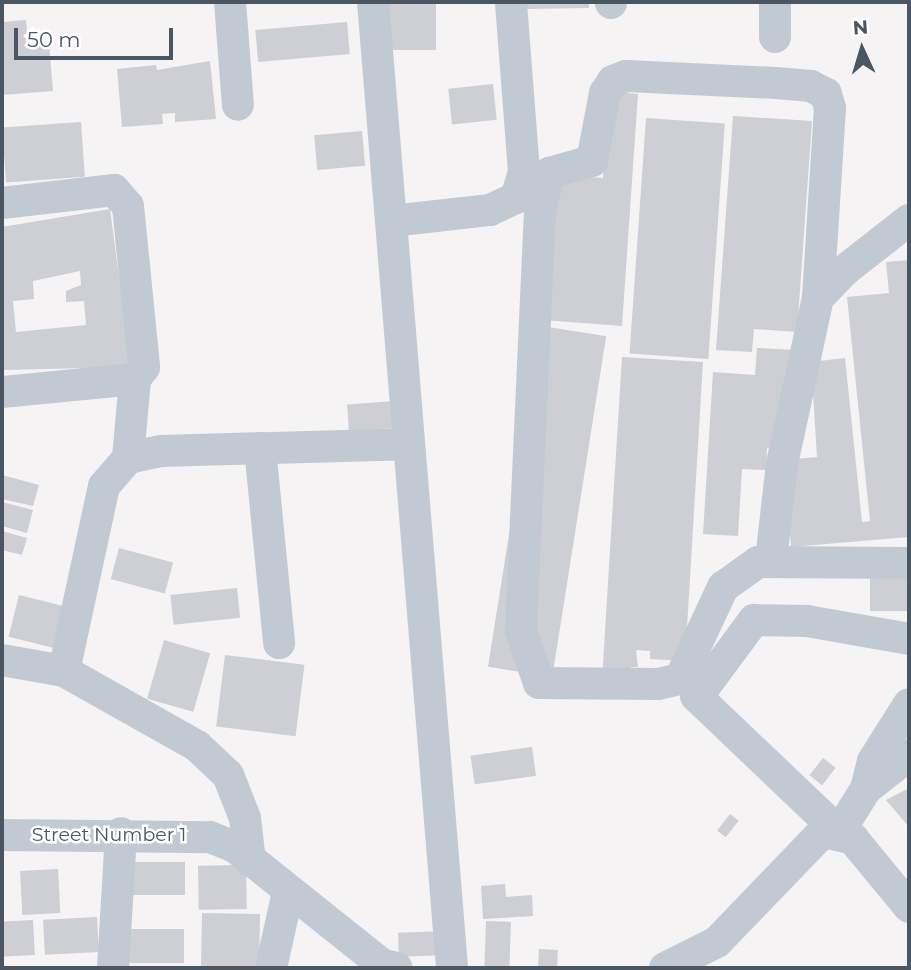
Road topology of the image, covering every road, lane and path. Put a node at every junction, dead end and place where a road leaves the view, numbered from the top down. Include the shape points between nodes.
1 (230, 2) edge
2 (373, 2) edge
3 (512, 2) edge
4 (775, 2) edge
5 (775, 37) dead end
6 (238, 105) dead end
7 (2, 203) edge
8 (909, 220) edge
9 (392, 221) junction
10 (818, 298) junction
11 (125, 380) junction
12 (2, 392) edge
13 (406, 444) junction
14 (260, 448) junction
15 (128, 458) junction
16 (771, 560) junction
17 (909, 563) edge
18 (909, 639) edge
19 (279, 643) dead end
20 (2, 660) edge
21 (64, 671) junction
22 (909, 704) edge
23 (909, 755) edge
24 (866, 789) junction
25 (839, 832) junction
26 (121, 833) junction
27 (2, 835) edge
28 (250, 861) junction
29 (288, 892) junction
30 (909, 907) edge
31 (719, 955) edge
32 (113, 968) edge
33 (271, 968) edge
34 (397, 968) edge
35 (452, 968) edge
36 (664, 968) edge

1 - 6 street
2 - 9 street
3 - 9 street via 524,172 516,198 490,210
4 - 5 street
7 - 11 street via 114,190 128,206 144,367
8 - 10 street via 845,270
9 - 13 street
10 - 16 street via 782,464
10 - 16 street via 830,108 826,94 811,86 776,83 626,76 613,81 605,93 592,161 549,173 540,211 520,631 540,683 608,686 680,679 723,587 737,572
11 - 12 street
11 - 15 street via 118,404 128,415
13 - 14 street
13 - 35 street
14 - 15 street via 161,451
14 - 19 street
15 - 21 street via 104,486
16 - 17 street
18 - 25 street via 807,621 754,620 696,696
20 - 21 street
21 - 28 street via 197,746 228,775 245,817
22 - 24 street via 873,761
23 - 24 street
24 - 25 street
25 - 30 street via 853,838
25 - 31 street via 819,836
26 - 27 street, Street Number 1
26 - 28 street, Street Number 1 via 210,837 235,847
26 - 32 street
28 - 29 street, Street Number 1
29 - 33 street
29 - 34 street, Street Number 1 via 383,965
31 - 36 street

